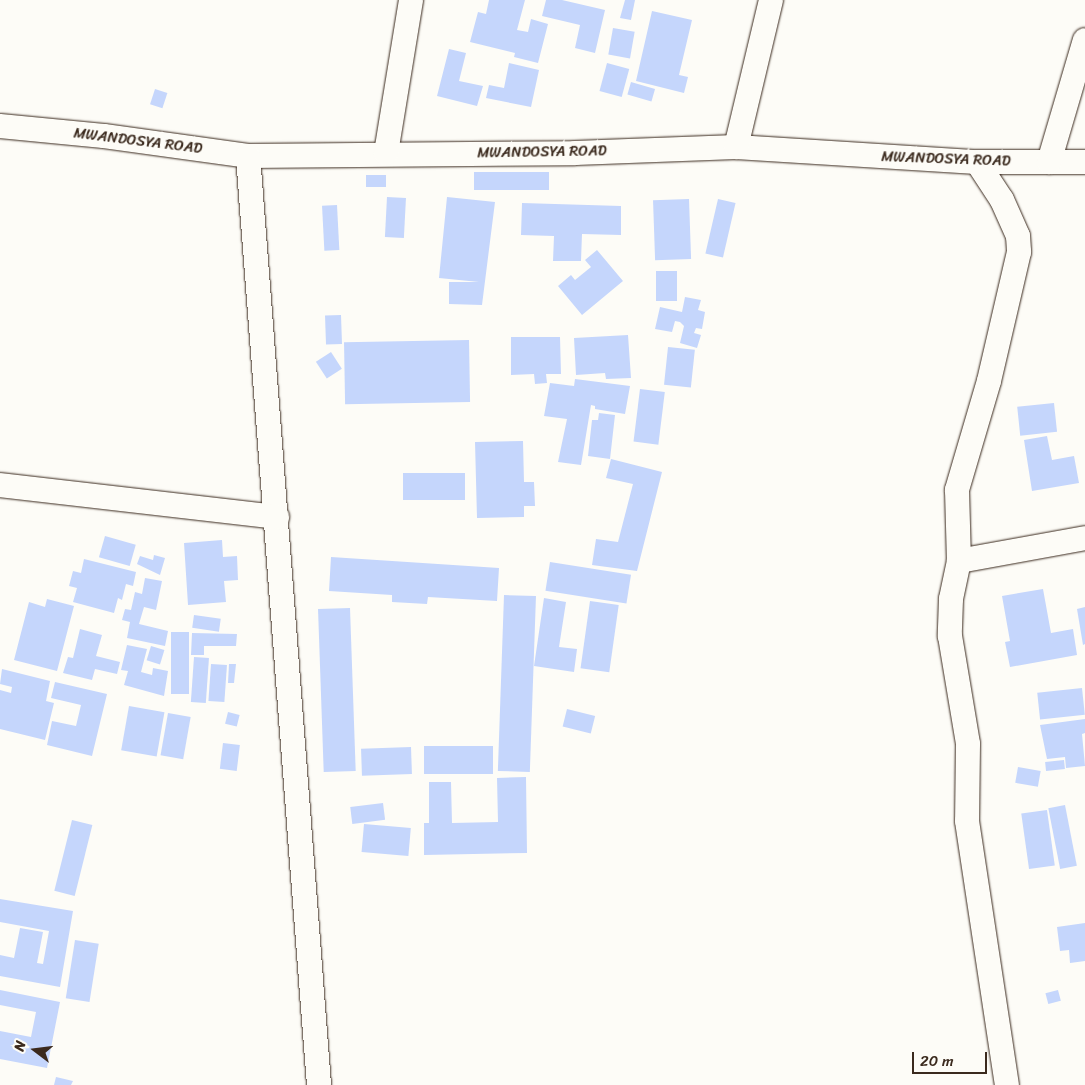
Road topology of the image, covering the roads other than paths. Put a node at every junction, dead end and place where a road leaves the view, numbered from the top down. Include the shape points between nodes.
1 (411, 0) edge
2 (771, 0) edge
3 (1085, 40) edge
4 (0, 126) edge
5 (736, 147) junction
6 (386, 153) junction
7 (248, 156) junction
8 (977, 162) junction
9 (1049, 162) junction
10 (1085, 162) edge
11 (0, 485) edge
12 (277, 517) junction
13 (1085, 538) edge
14 (959, 561) junction
15 (320, 1085) edge
16 (1007, 1085) edge

1 - 6 street
2 - 5 street
3 - 9 street
4 - 7 street, MWANDOSYA ROAD via 104,136
5 - 6 street, MWANDOSYA ROAD via 575,153
5 - 8 street, MWANDOSYA ROAD
6 - 7 street, MWANDOSYA ROAD
7 - 12 street
8 - 9 street, MWANDOSYA ROAD
8 - 14 street via 1002,200 1018,236 1019,252 989,381 957,490
9 - 10 street, MWANDOSYA ROAD
11 - 12 street
12 - 15 street
13 - 14 street
14 - 16 street via 951,599 950,636 968,744 968,821

